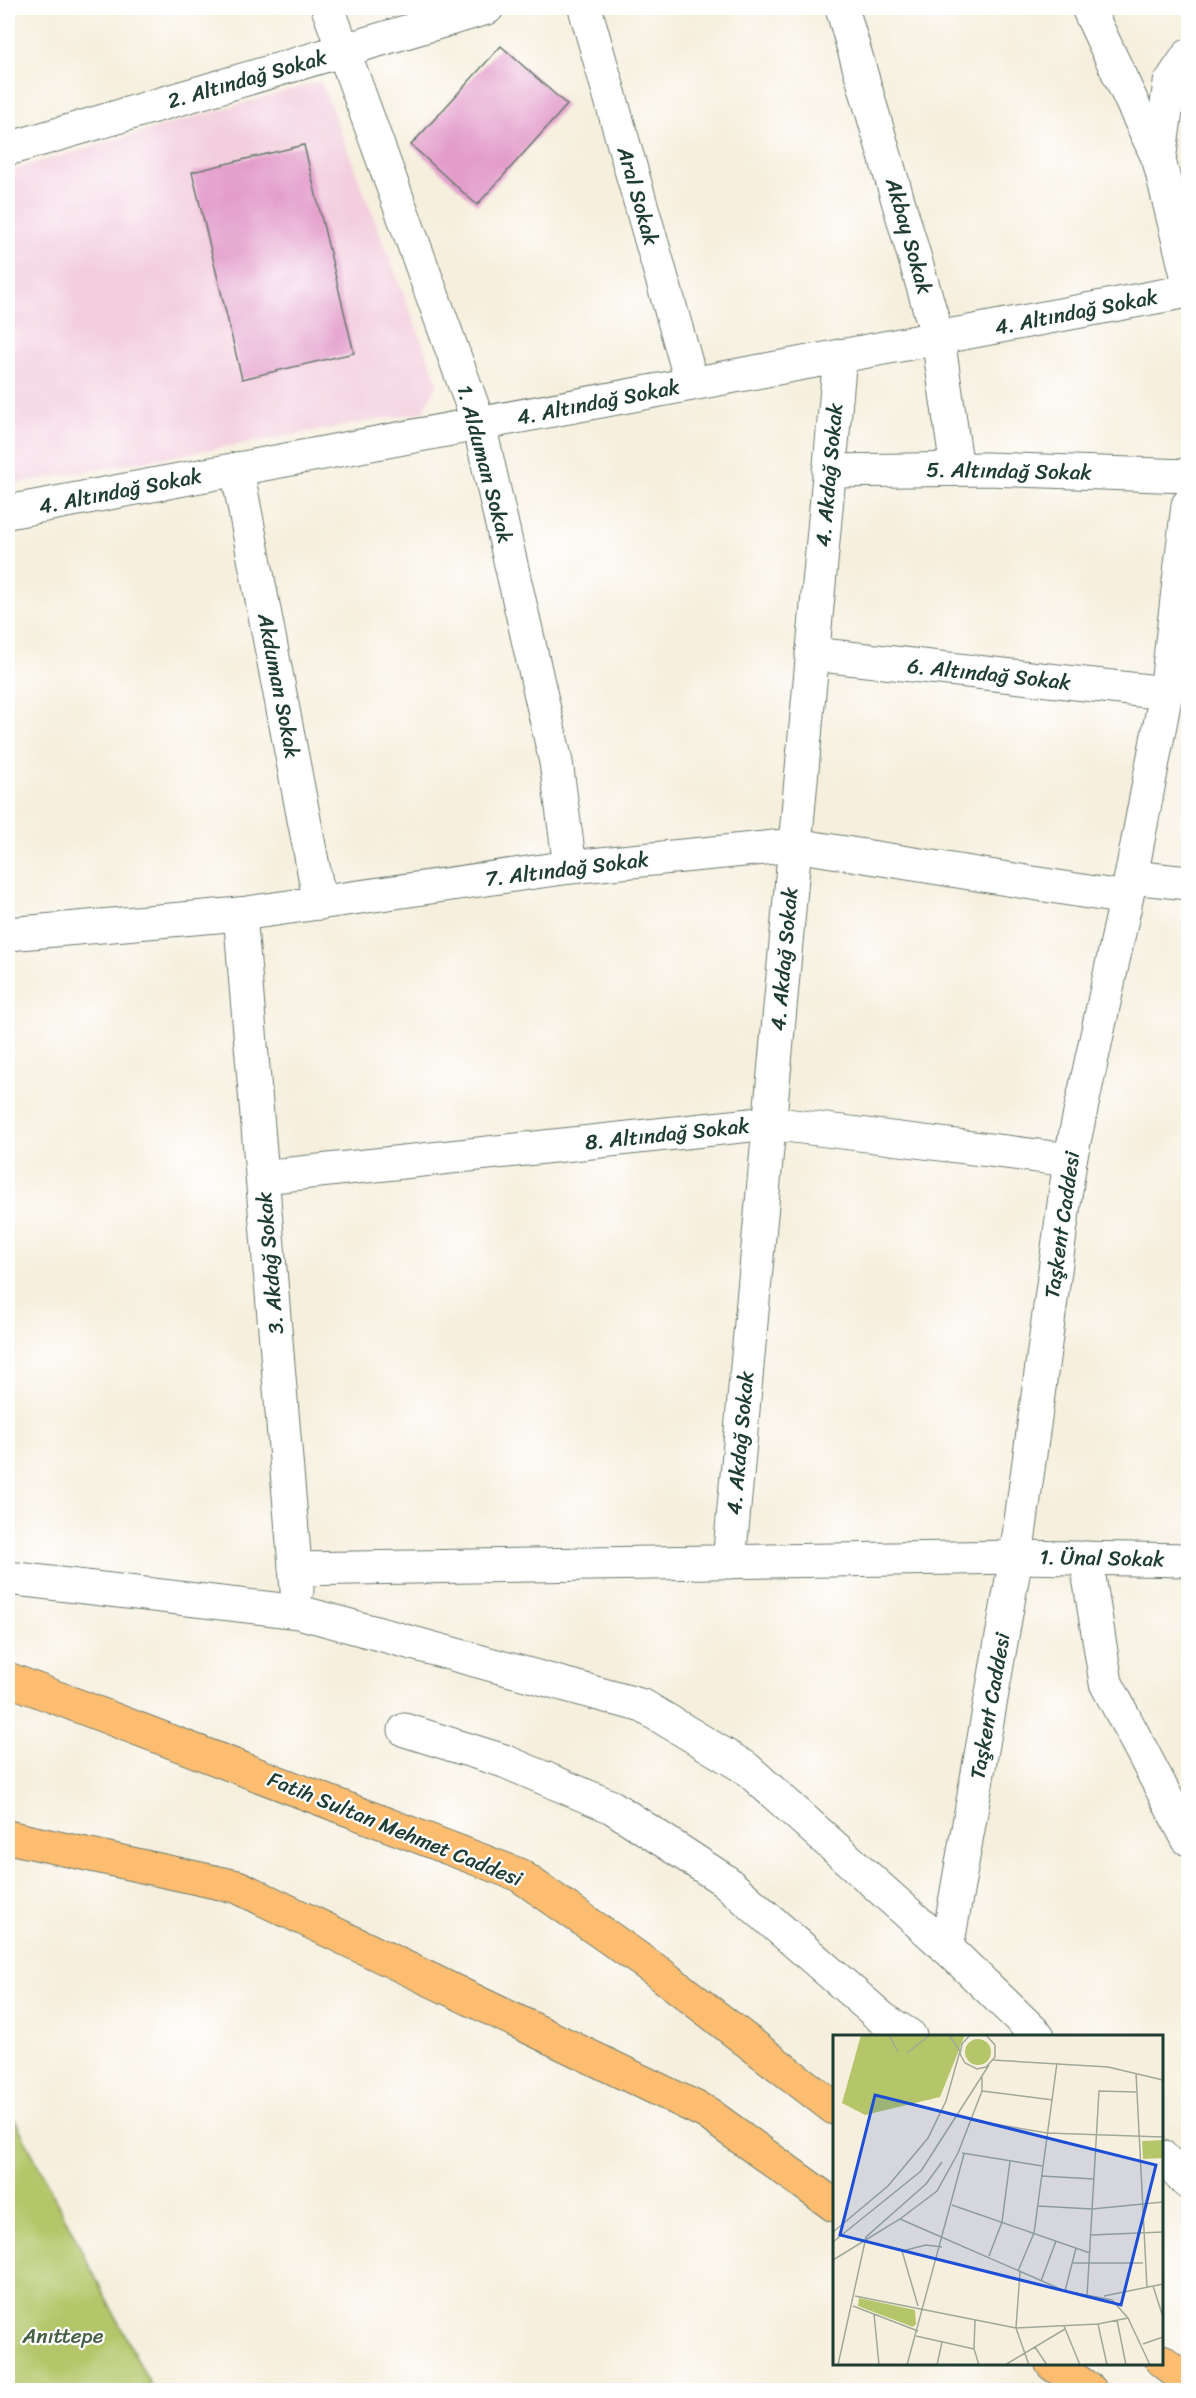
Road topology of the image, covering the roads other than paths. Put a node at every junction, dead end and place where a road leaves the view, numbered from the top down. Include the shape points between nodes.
1 (328, 8) edge
2 (487, 8) edge
3 (585, 8) edge
4 (842, 8) edge
5 (1088, 8) edge
6 (343, 51) junction
7 (1188, 56) edge
8 (8, 149) edge
9 (1159, 160) junction
10 (1188, 279) edge
11 (1188, 291) edge
12 (938, 338) junction
13 (840, 356) junction
14 (692, 384) junction
15 (479, 424) junction
16 (237, 469) junction
17 (957, 469) junction
18 (829, 471) junction
19 (1188, 476) edge
20 (1188, 505) edge
21 (8, 512) edge
22 (812, 654) junction
23 (1166, 693) junction
24 (795, 845) junction
25 (570, 867) junction
26 (1188, 883) edge
27 (1128, 887) junction
28 (320, 903) junction
29 (240, 914) junction
30 (8, 934) edge
31 (769, 1123) junction
32 (1070, 1160) junction
33 (262, 1177) junction
34 (1016, 1557) junction
35 (1086, 1558) junction
36 (1188, 1560) edge
37 (729, 1562) junction
38 (295, 1569) junction
39 (8, 1571) edge
40 (299, 1612) junction
41 (8, 1679) edge
42 (405, 1730) dead end
43 (8, 1837) edge
44 (1188, 1839) edge
45 (947, 1948) junction
46 (907, 2035) edge
47 (1036, 2035) edge
48 (833, 2107) edge
49 (1163, 2159) edge
50 (1188, 2185) edge
51 (1163, 2186) edge
52 (833, 2204) edge
53 (1163, 2363) edge
54 (1053, 2365) edge
55 (1188, 2382) edge
56 (1090, 2391) edge

1 - 6 street, 1. Alduman Sokak
2 - 6 street, 2. Altındağ Sokak
3 - 14 street, Aral Sokak
4 - 12 street, Akbay Sokak
5 - 9 street
6 - 8 street, 2. Altındağ Sokak
6 - 15 street, 1. Alduman Sokak
7 - 9 street via 1170,83
9 - 10 street
11 - 12 street, 4. Altındağ Sokak
12 - 13 street, 4. Altındağ Sokak
12 - 17 street, Akbay Sokak
13 - 14 street, 4. Altındağ Sokak
13 - 18 street, 4. Akdağ Sokak
14 - 15 street, 4. Altındağ Sokak
15 - 16 street, 4. Altındağ Sokak
15 - 25 street, 1. Alduman Sokak via 556,762
16 - 21 street, 4. Altındağ Sokak
16 - 28 street, Akduman Sokak
17 - 18 street, 5. Altındağ Sokak
17 - 19 street, 5. Altındağ Sokak
18 - 22 street, 4. Akdağ Sokak
20 - 23 street, Taşkent Caddesi
22 - 23 street, 6. Altındağ Sokak
22 - 24 street, 4. Akdağ Sokak
23 - 27 street, Taşkent Caddesi
24 - 25 street, 7. Altındağ Sokak
24 - 27 street, 7. Altındağ Sokak
24 - 31 street, 4. Akdağ Sokak
25 - 28 street, 7. Altındağ Sokak
26 - 27 street, 7. Altındağ Sokak
27 - 32 street, Taşkent Caddesi
28 - 29 street, 7. Altındağ Sokak
29 - 30 street, 7. Altındağ Sokak
29 - 33 street, 3. Akdağ Sokak
31 - 32 street, 8. Altındağ Sokak
31 - 33 street, 8. Altındağ Sokak
31 - 37 street, 4. Akdağ Sokak
32 - 34 street, Taşkent Caddesi
33 - 38 street, 3. Akdağ Sokak
34 - 35 street, 1. Ünal Sokak
34 - 37 street, 1. Ünal Sokak
34 - 45 street, Taşkent Caddesi
35 - 36 street, 1. Ünal Sokak
35 - 44 street via 1106,1683
37 - 38 street, 1. Ünal Sokak
38 - 40 street, 3. Akdağ Sokak
39 - 40 street
40 - 45 street via 643,1706 746,1768
41 - 48 main road, Fatih Sultan Mehmet Caddesi via 519,1875 658,1972
42 - 46 street via 504,1761 612,1807 724,1880 883,2019
43 - 52 main road via 238,1887 707,2113
45 - 47 street
49 - 50 street
50 - 51 street
53 - 55 main road
54 - 56 main road

